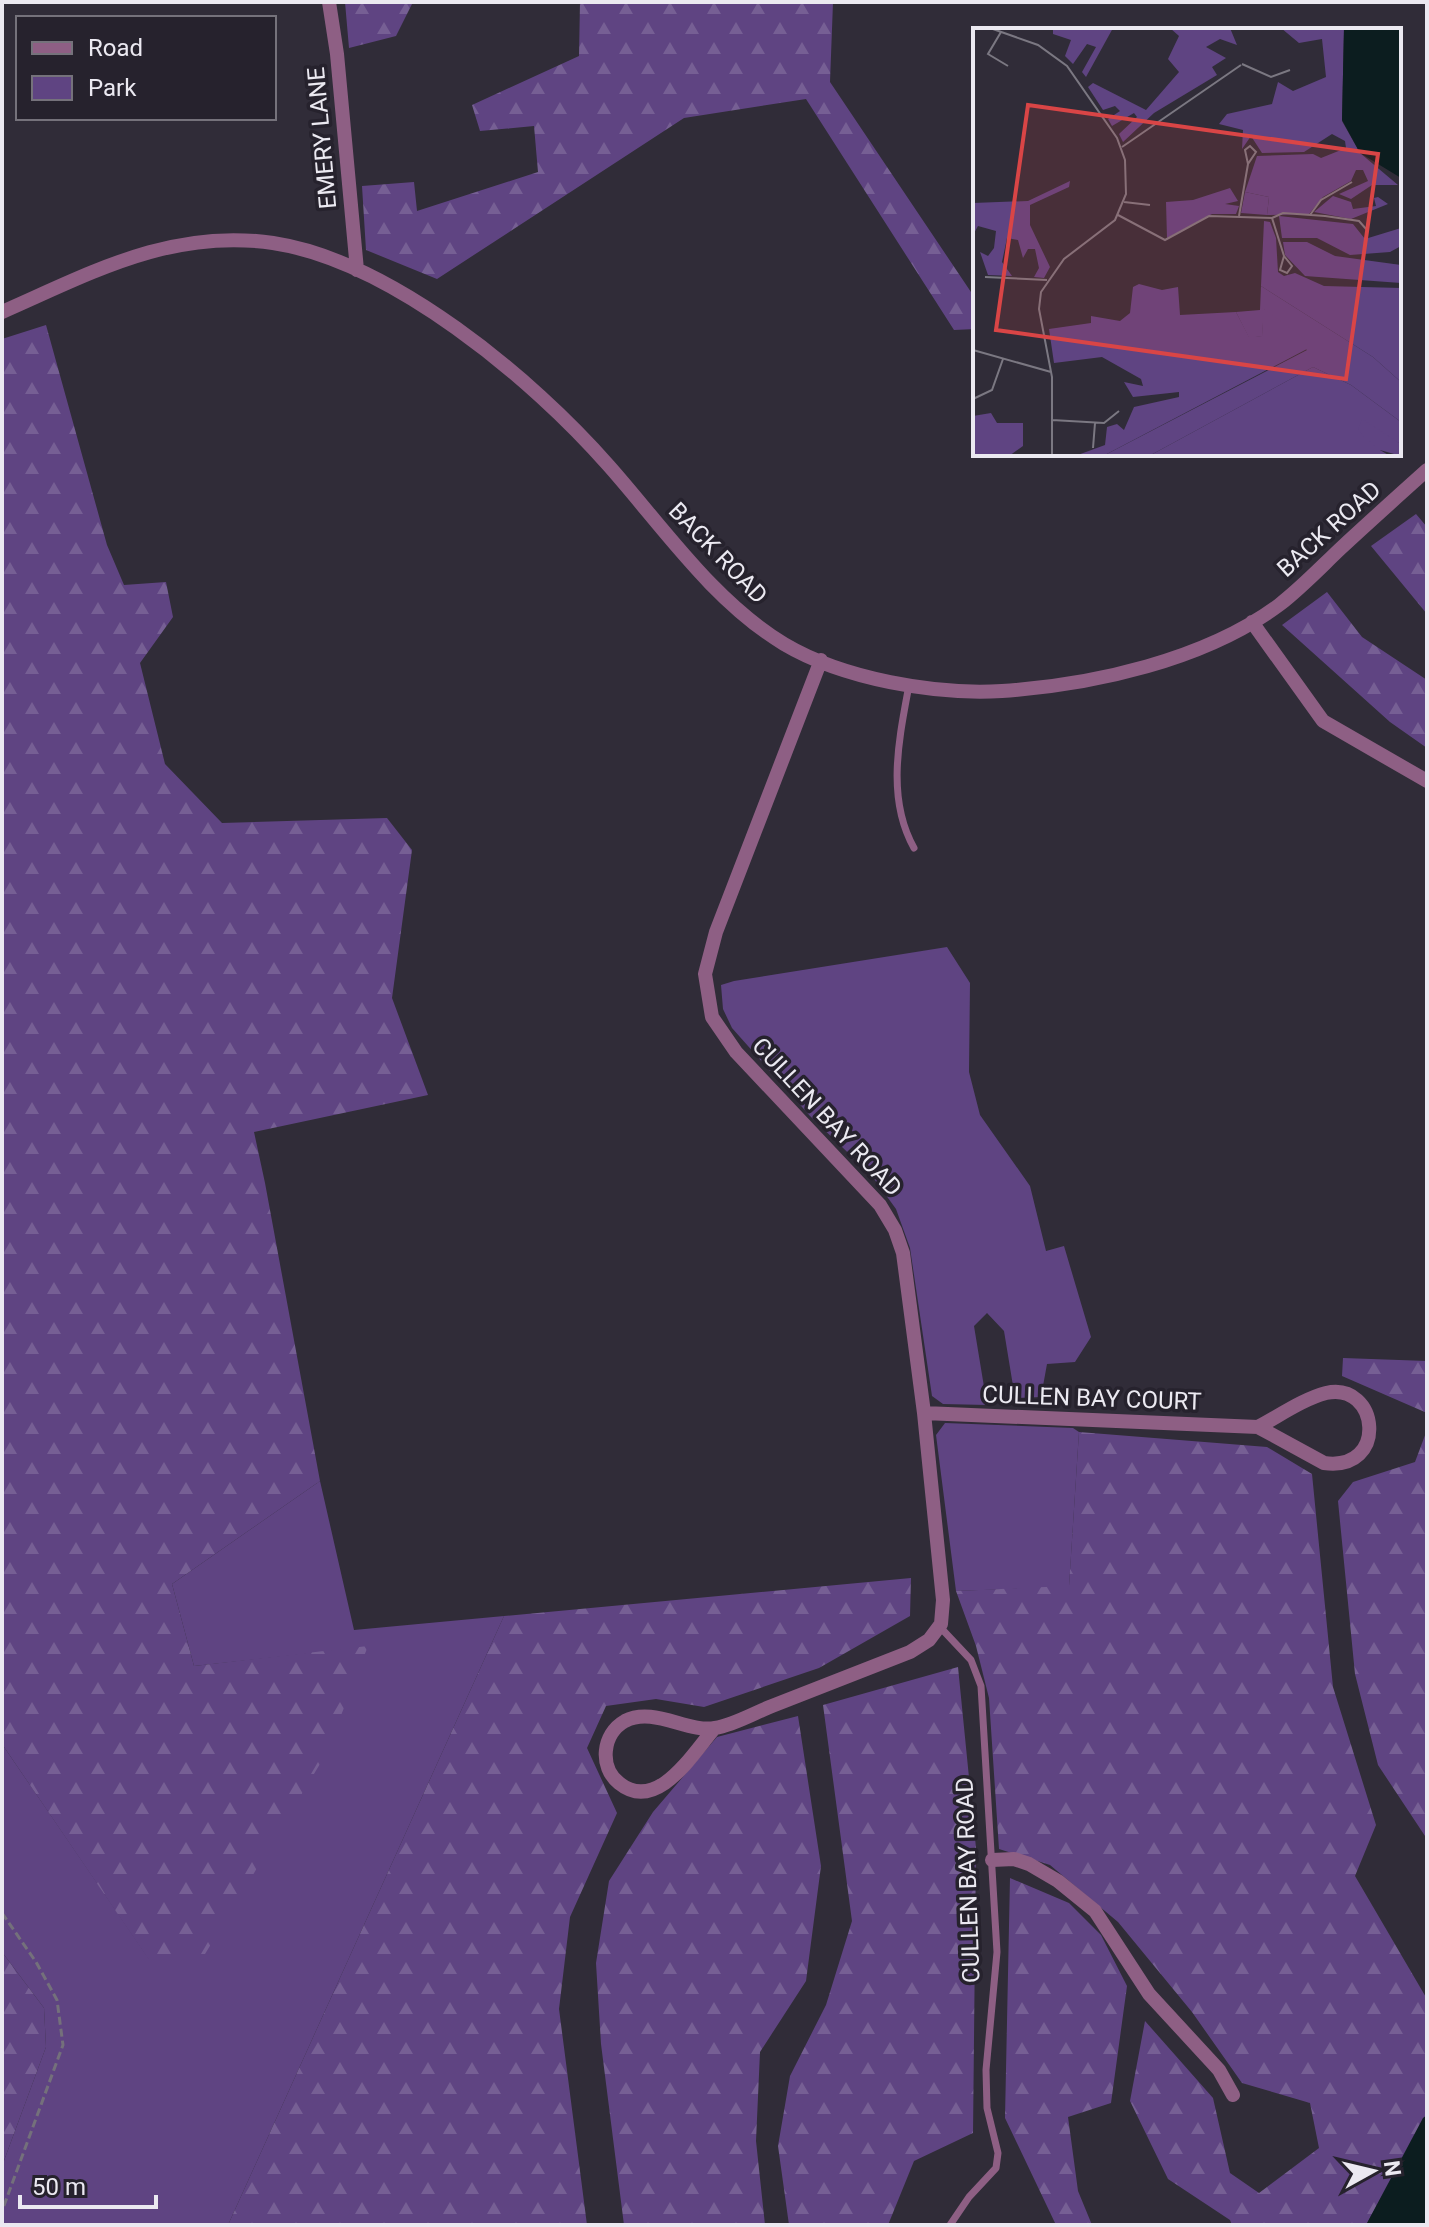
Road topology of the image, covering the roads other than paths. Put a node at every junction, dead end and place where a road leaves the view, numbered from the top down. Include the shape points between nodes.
1 (329, 2) edge
2 (357, 270) junction
3 (2, 312) edge
4 (1427, 470) edge
5 (1252, 622) junction
6 (821, 660) junction
7 (909, 685) junction
8 (1427, 781) edge
9 (914, 848) dead end
10 (924, 1413) junction
11 (1258, 1427) junction
12 (939, 1626) junction
13 (714, 1729) junction
14 (992, 1860) junction
15 (1233, 2095) dead end
16 (950, 2225) edge

1 - 2 street, EMERY LANE
2 - 3 street, BACK ROAD via 272,243 165,246
2 - 6 street, BACK ROAD via 425,308 500,362 580,434 716,588 753,622
4 - 5 street, BACK ROAD via 1303,585
5 - 7 street, BACK ROAD via 1174,657 1093,679 963,693
5 - 8 street via 1323,721
6 - 7 street, BACK ROAD
6 - 10 street, CULLEN BAY ROAD via 716,932 705,974 712,1017 736,1052 880,1205 895,1230 903,1253
7 - 9 lane via 898,797
10 - 11 street, CULLEN BAY COURT
10 - 12 street, CULLEN BAY ROAD via 943,1591
11 - 11 street, CULLEN BAY COURT via 1336,1465 1366,1447 1370,1424 1360,1403 1339,1392 1316,1397
12 - 13 street via 910,1652
12 - 14 lane, CULLEN BAY ROAD via 971,1660 981,1686
13 - 13 street via 636,1717 615,1729 608,1740 606,1764 630,1790 654,1790
14 - 15 street via 1029,1864 1095,1911 1149,1994 1219,2070
14 - 16 lane, CULLEN BAY ROAD via 997,1952 986,2070 987,2108 998,2153 996,2168

